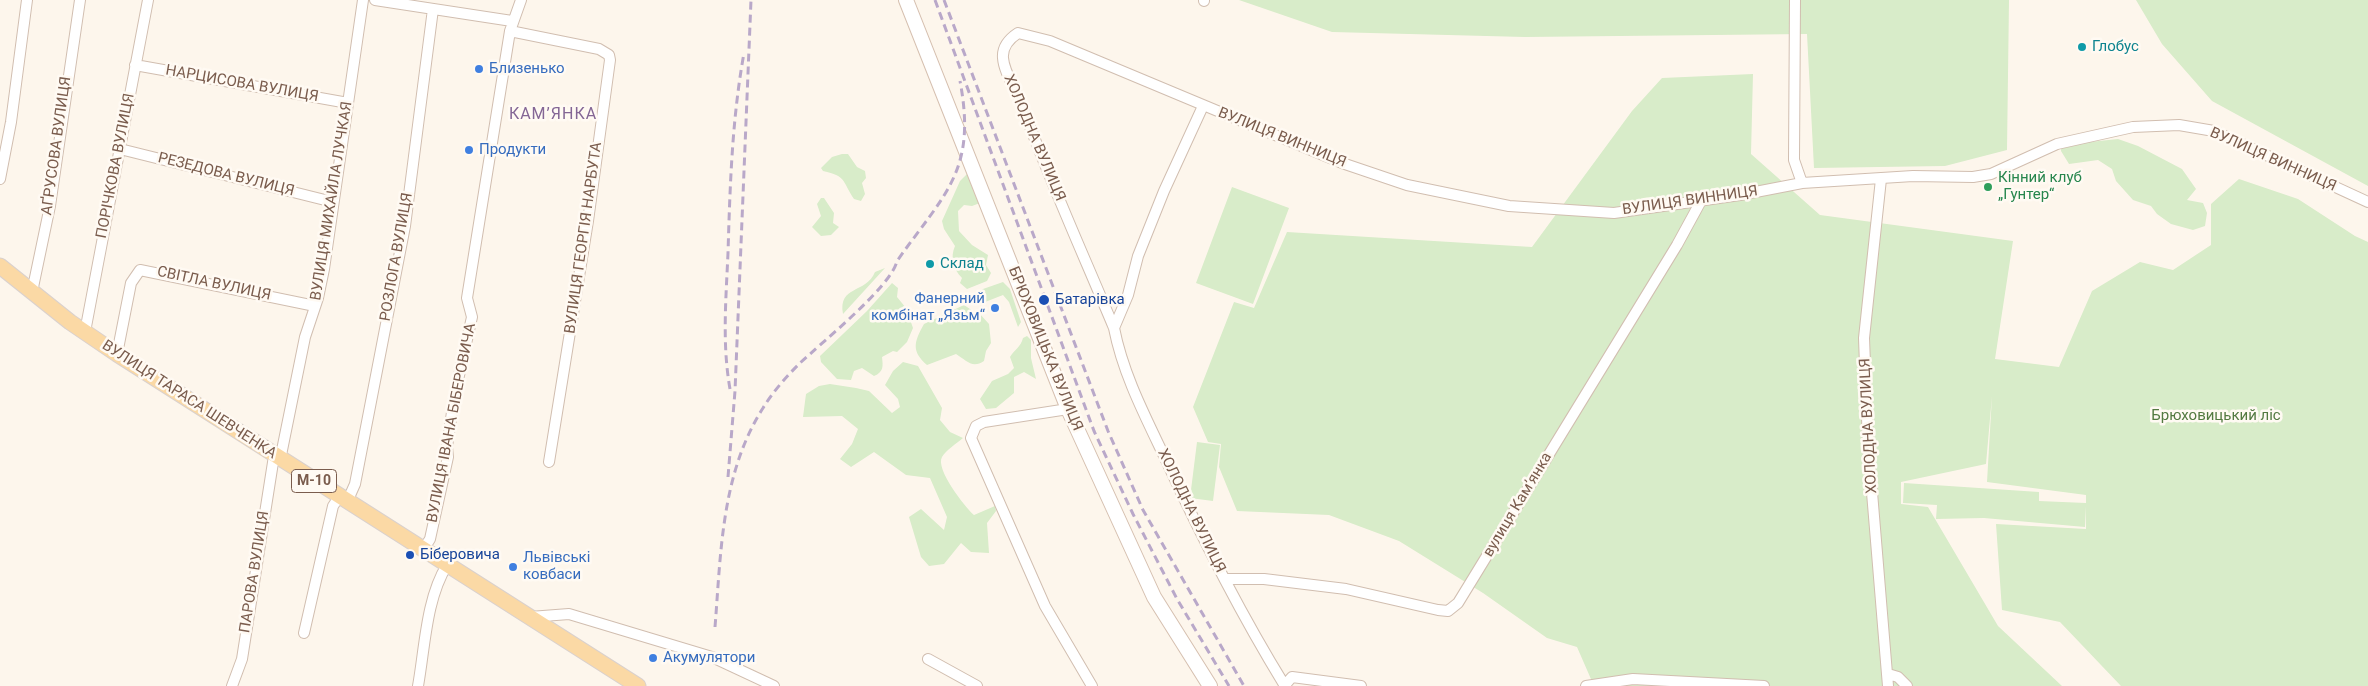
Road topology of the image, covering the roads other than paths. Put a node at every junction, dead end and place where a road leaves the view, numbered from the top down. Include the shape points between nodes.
1 (27, 0) edge
2 (80, 0) edge
3 (148, 0) edge
4 (363, 0) edge
5 (375, 0) edge
6 (521, 0) edge
7 (906, 0) edge
8 (1795, 0) edge
9 (434, 9) junction
10 (511, 26) junction
11 (1018, 33) joint
12 (136, 65) junction
13 (348, 103) junction
14 (1203, 106) junction
15 (120, 149) junction
16 (0, 179) edge
17 (1882, 179) junction
18 (1802, 183) junction
19 (1701, 201) junction
20 (333, 202) junction
21 (2368, 202) edge
22 (0, 266) edge
23 (32, 292) junction
24 (316, 306) junction
25 (1114, 328) junction
26 (85, 332) junction
27 (117, 354) junction
28 (1068, 409) junction
29 (277, 458) junction
30 (549, 462) dead end
31 (343, 500) junction
32 (423, 550) junction
33 (447, 565) junction
34 (1225, 579) junction
35 (529, 617) junction
36 (304, 633) dead end
37 (928, 658) dead end
38 (1888, 674) junction
39 (1285, 685) edge
40 (232, 686) edge
41 (418, 686) edge
42 (638, 686) edge
43 (774, 686) edge
44 (975, 686) edge
45 (1092, 686) edge
46 (1210, 686) edge
47 (1361, 686) edge
48 (1586, 686) edge
49 (1764, 686) edge
50 (1888, 686) edge
51 (1908, 686) edge

1 - 16 street
2 - 23 street, АҐРУСОВА ВУЛИЦЯ via 50,206
3 - 12 street, ПОРІЧКОВА ВУЛИЦЯ
4 - 13 street, ВУЛИЦЯ МИХАЙЛА ЛУЧКАЯ
5 - 9 street
6 - 10 street, ВУЛИЦЯ ІВАНА БІБЕРОВИЧА
7 - 28 main road, БРЮХОВИЦЬКА ВУЛИЦЯ
8 - 18 street via 1794,160
9 - 10 street
9 - 31 street, РОЗЛОГА ВУЛИЦЯ via 405,226 355,484
10 - 30 street, ВУЛИЦЯ ГЕОРГІЯ НАРБУТА via 599,49 609,55 610,60
10 - 32 street, ВУЛИЦЯ ІВАНА БІБЕРОВИЧА via 467,298 472,317 454,398 448,457 430,539
11 - 14 street, ВУЛИЦЯ ВИННИЦЯ via 1050,42
11 - 25 street, ХОЛОДНА ВУЛИЦЯ via 1003,51 1004,65
12 - 13 street, НАРЦИСОВА ВУЛИЦЯ
12 - 15 street, ПОРІЧКОВА ВУЛИЦЯ
13 - 20 street, ВУЛИЦЯ МИХАЙЛА ЛУЧКАЯ
14 - 19 street, ВУЛИЦЯ ВИННИЦЯ via 1342,163 1407,185 1509,206 1614,213
14 - 25 street via 1164,191
15 - 20 street, РЕЗЕДОВА ВУЛИЦЯ
15 - 26 street, ПОРІЧКОВА ВУЛИЦЯ
17 - 18 street, ВУЛИЦЯ ВИННИЦЯ
17 - 21 street, ВУЛИЦЯ ВИННИЦЯ via 1991,174 2057,144 2134,127 2179,125 2214,131
17 - 38 street, ХОЛОДНА ВУЛИЦЯ via 1864,338 1868,444
18 - 19 street, ВУЛИЦЯ ВИННИЦЯ
19 - 34 street, вулиця Камʼянка via 1458,603 1448,611 1338,587 1264,578
20 - 24 street, ВУЛИЦЯ МИХАЙЛА ЛУЧКАЯ
22 - 23 main road, ВУЛИЦЯ ТАРАСА ШЕВЧЕНКА / М-10
23 - 26 main road, ВУЛИЦЯ ТАРАСА ШЕВЧЕНКА / М-10
24 - 27 street, СВІТЛА ВУЛИЦЯ via 140,270 131,283
24 - 29 street, ВУЛИЦЯ МИХАЙЛА ЛУЧКАЯ via 305,337
25 - 34 street, ХОЛОДНА ВУЛИЦЯ via 1139,404
26 - 27 main road, ВУЛИЦЯ ТАРАСА ШЕВЧЕНКА / М-10
27 - 29 main road, ВУЛИЦЯ ТАРАСА ШЕВЧЕНКА / М-10
28 - 45 street via 984,422 976,426 971,438 1045,606
28 - 46 main road, БРЮХОВИЦЬКА ВУЛИЦЯ via 1154,596
29 - 31 main road, ВУЛИЦЯ ТАРАСА ШЕВЧЕНКА / М-10
29 - 40 street, ПАРОВА ВУЛИЦЯ via 242,658
31 - 32 main road, ВУЛИЦЯ ТАРАСА ШЕВЧЕНКА / М-10
31 - 36 street, РОЗЛОГА ВУЛИЦЯ via 333,506
32 - 33 main road, ВУЛИЦЯ ТАРАСА ШЕВЧЕНКА / М-10
33 - 35 main road, ВУЛИЦЯ ТАРАСА ШЕВЧЕНКА / М-10
33 - 41 street via 431,605
34 - 39 street, ХОЛОДНА ВУЛИЦЯ
35 - 42 main road, ВУЛИЦЯ ТАРАСА ШЕВЧЕНКА / М-10
35 - 43 street via 569,614 712,657
37 - 44 street
38 - 50 street, ХОЛОДНА ВУЛИЦЯ
38 - 51 street via 1898,677
39 - 47 street via 1292,677
48 - 49 street via 1633,679

